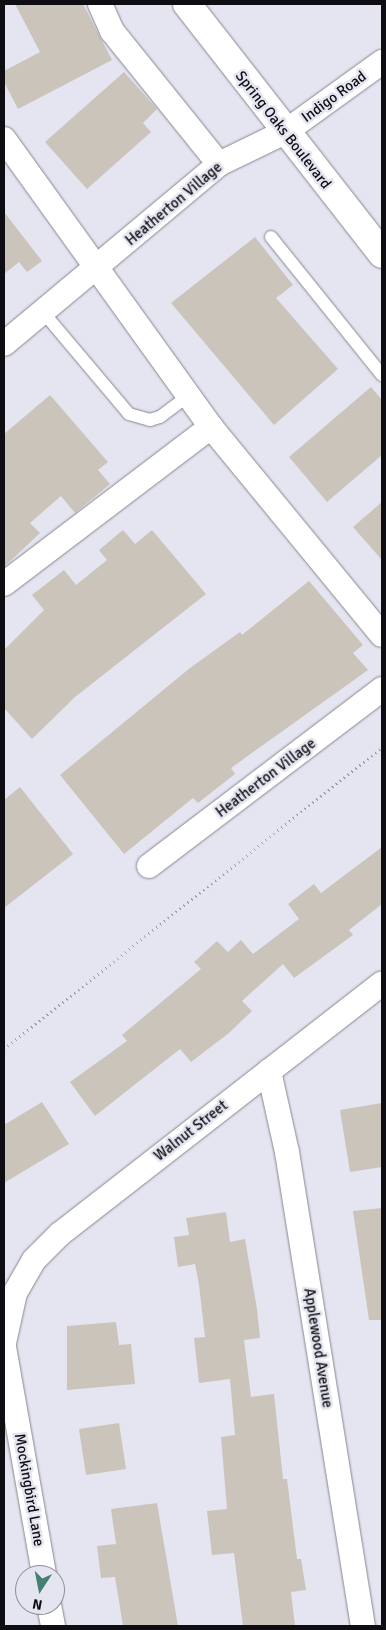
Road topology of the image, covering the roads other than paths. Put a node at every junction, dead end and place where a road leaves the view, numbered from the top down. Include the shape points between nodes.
1 (100, 4) edge
2 (187, 4) edge
3 (382, 62) edge
4 (285, 132) junction
5 (4, 139) edge
6 (218, 164) junction
7 (272, 237) dead end
8 (382, 254) edge
9 (94, 270) junction
10 (43, 312) junction
11 (4, 344) edge
12 (382, 375) edge
13 (188, 396) junction
14 (211, 428) junction
15 (4, 584) edge
16 (382, 635) edge
17 (382, 689) edge
18 (149, 866) dead end
19 (382, 983) edge
20 (269, 1071) junction
21 (4, 1343) edge
22 (4, 1347) edge
23 (42, 1565) edge
24 (363, 1626) edge

1 - 6 street via 112,31
2 - 4 street, Spring Oaks Boulevard
3 - 4 street, Indigo Road
4 - 6 street, Heatherton Village
4 - 8 street, Spring Oaks Boulevard
5 - 9 street
6 - 9 street, Heatherton Village
7 - 12 lane
9 - 10 street, Heatherton Village
9 - 13 street
10 - 11 street, Heatherton Village
10 - 13 lane via 129,414 155,418
13 - 14 street
14 - 15 street
14 - 16 street
17 - 18 street, Heatherton Village
19 - 20 street, Walnut Street
20 - 21 street, Walnut Street via 60,1234 34,1260 15,1293
20 - 24 street, Applewood Avenue via 286,1152
22 - 23 street, Mockingbird Lane

